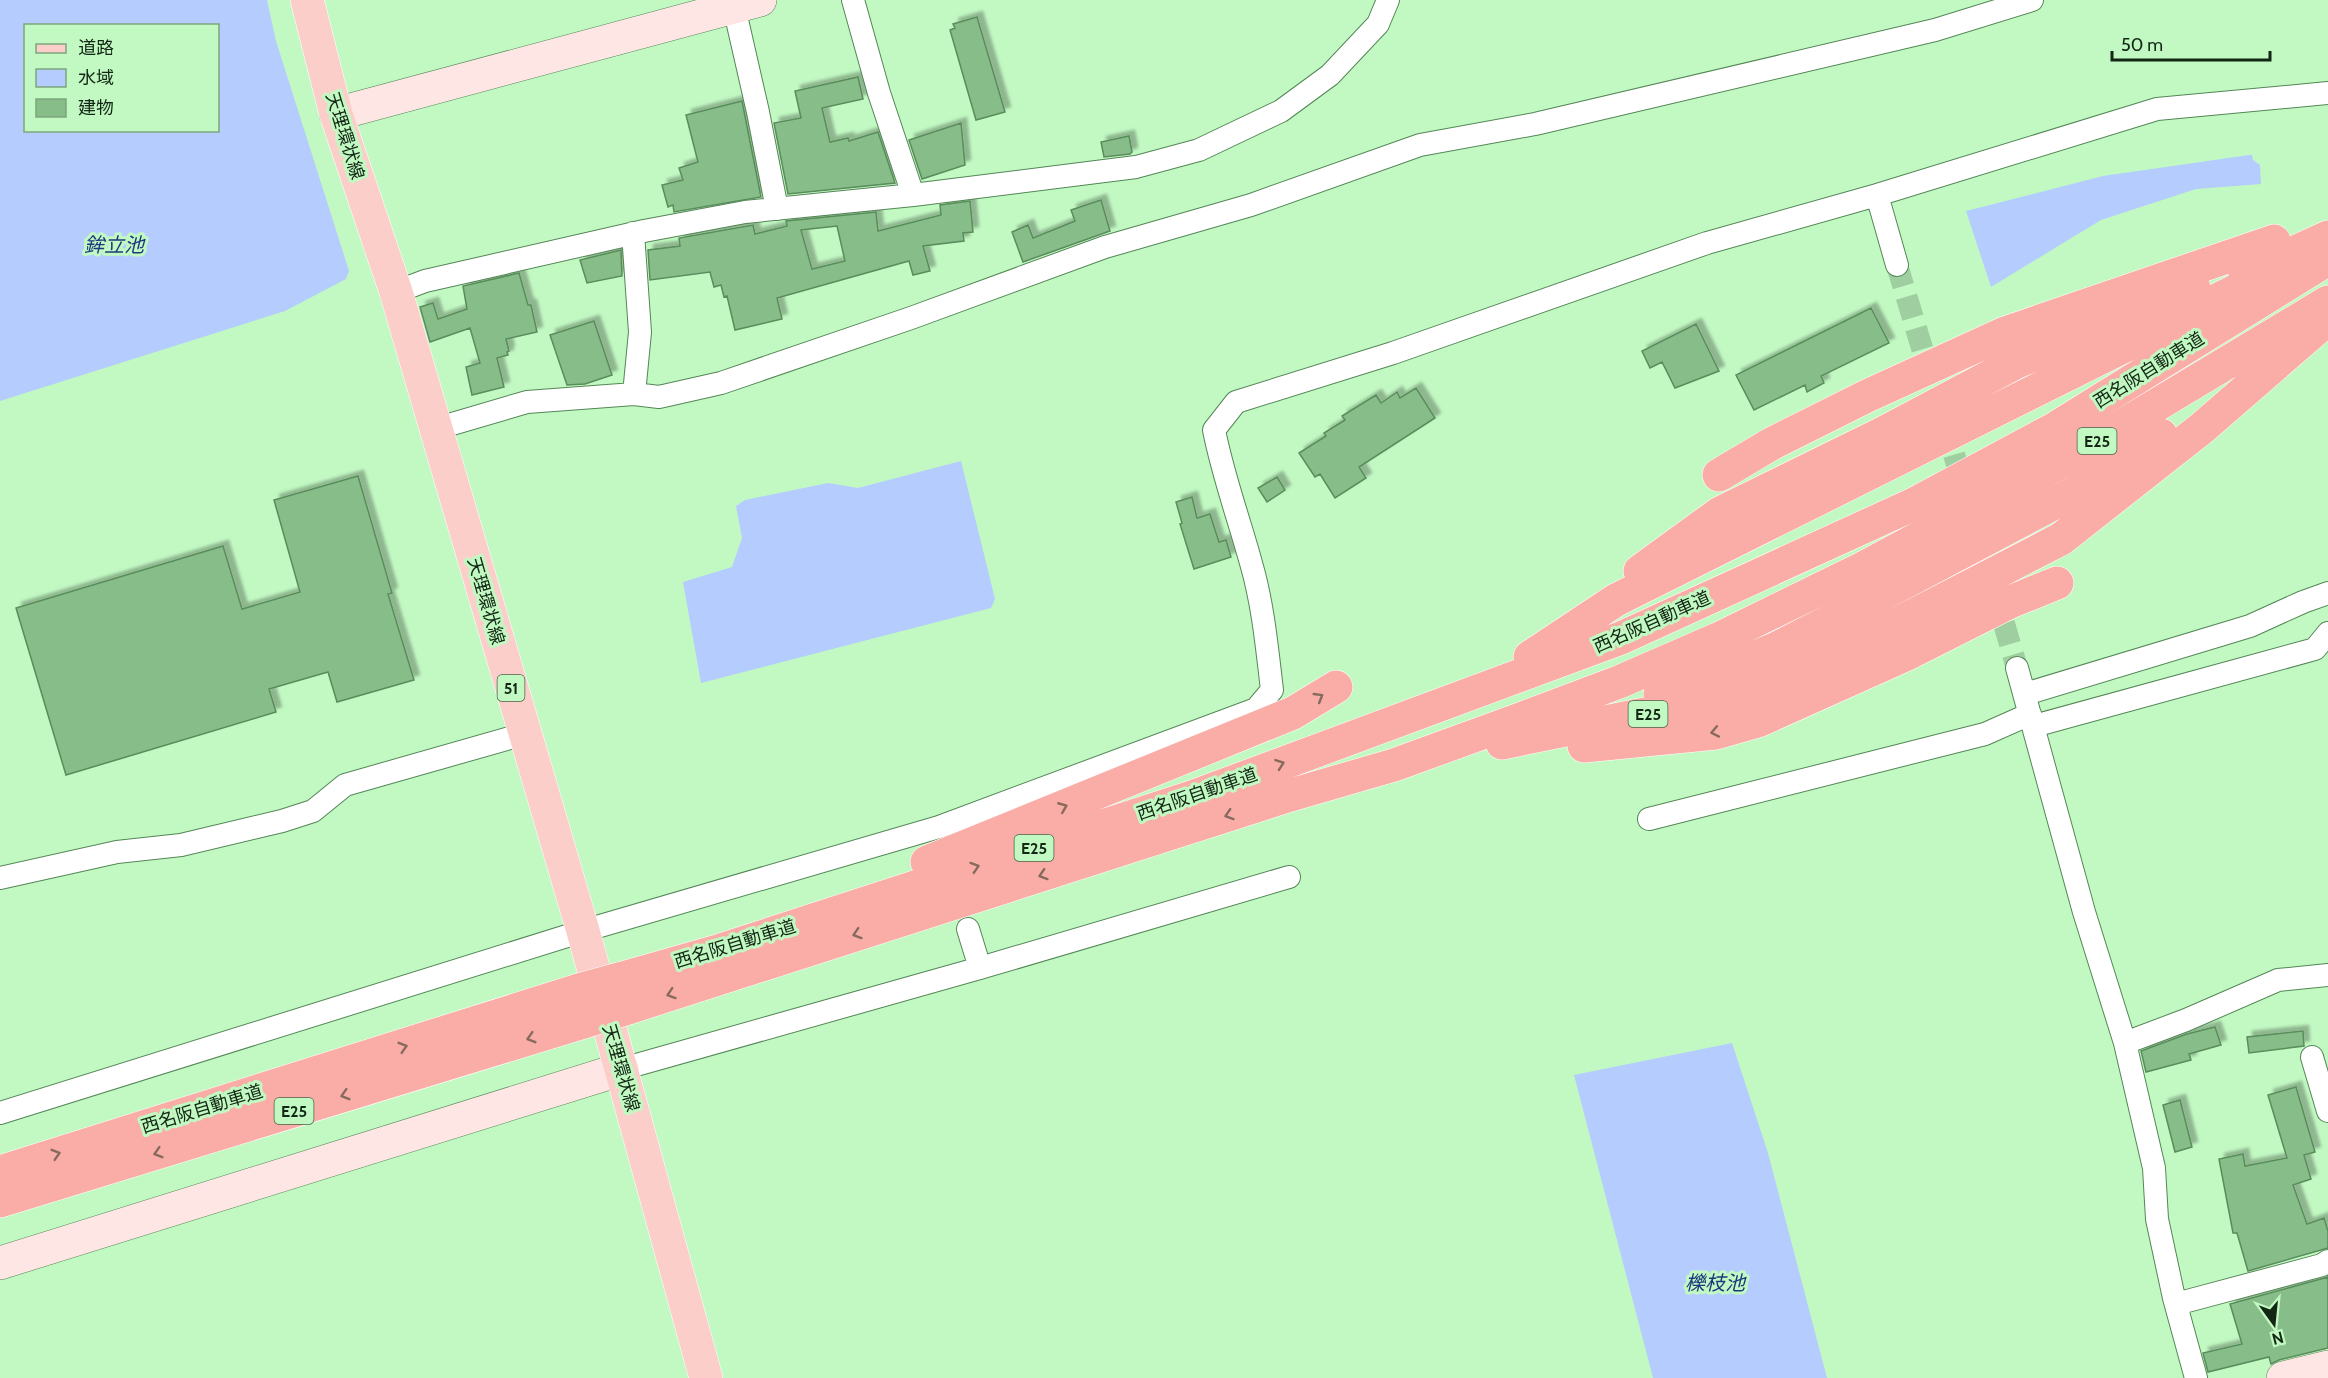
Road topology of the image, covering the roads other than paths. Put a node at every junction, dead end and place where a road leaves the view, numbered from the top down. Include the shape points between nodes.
1 (307, 0) edge
2 (853, 0) edge
3 (1389, 0) edge
4 (2032, 0) edge
5 (744, 3) edge
6 (2328, 93) edge
7 (336, 114) junction
8 (913, 195) junction
9 (1877, 195) junction
10 (777, 209) junction
11 (2328, 225) edge
12 (2328, 232) edge
13 (633, 233) junction
14 (2328, 237) edge
15 (2328, 248) edge
16 (2328, 259) edge
17 (1897, 265) tunnel mouth
18 (396, 292) junction
19 (2328, 302) edge
20 (2328, 307) edge
21 (2328, 315) edge
22 (634, 394) junction
23 (435, 429) junction
24 (1719, 475) dead end
25 (2057, 583) dead end
26 (1620, 585) junction
27 (2328, 593) edge
28 (2328, 633) edge
29 (1545, 648) junction
30 (2018, 668) tunnel mouth
31 (1336, 687) dead end
32 (1444, 705) junction
33 (2030, 711) junction
34 (524, 734) junction
35 (1394, 765) junction
36 (1648, 819) dead end
37 (1289, 877) dead end
38 (0, 878) edge
39 (968, 929) dead end
40 (583, 931) junction
41 (721, 950) junction
42 (980, 968) junction
43 (2328, 975) edge
44 (624, 994) junction
45 (583, 1006) junction
46 (2125, 1043) junction
47 (2312, 1057) dead end
48 (622, 1069) junction
49 (2328, 1111) edge
50 (0, 1113) edge
51 (0, 1172) edge
52 (0, 1201) edge
53 (2328, 1261) edge
54 (0, 1263) edge
55 (2176, 1304) junction
56 (2328, 1367) edge
57 (706, 1378) edge
58 (2196, 1378) edge
59 (2283, 1378) edge

1 - 7 main road, 天理環状線 / 51
2 - 8 street
3 - 8 street via 1378,24 1330,75 1281,111 1199,150 1136,167
4 - 22 street via 1935,30 1535,124 1420,145 1251,205 1105,247 722,383 659,397
5 - 7 street
5 - 10 street via 758,112
6 - 9 street via 2157,109
7 - 18 main road, 天理環状線 / 51
8 - 10 street
9 - 17 street
9 - 40 street via 1707,243 1393,353 1236,402 1214,430 1252,565 1266,636 1272,690 1256,709 941,832
10 - 13 street
11 - 24 highway via 2165,296 2012,346 1772,460
12 - 26 highway, E25 via 2017,363 1720,513
13 - 18 street via 425,281
13 - 22 street via 640,332
14 - 26 highway, E25 via 2026,375
15 - 29 highway, E25 via 1617,600
15 - 32 highway, E25 via 2060,408 1908,491
16 - 32 highway, 西名阪自動車道 / E25 via 2054,429 1914,504 1621,638
18 - 23 main road, 天理環状線 / 51
19 - 35 highway, 西名阪自動車道 / E25 via 2065,460 1861,569 1619,682
20 - 35 highway, E25 via 2178,410 2054,484 1749,646 1655,686
21 - 35 highway, E25 via 2202,428 2061,539 1891,627 1738,695
22 - 23 street via 527,402
23 - 34 main road, 天理環状線 / 51
25 -> 35 highway via 2003,590 1811,681 1748,705
26 - 29 highway, E25
27 - 33 street
28 - 33 street via 2315,649
29 - 32 highway, E25
30 - 33 street
41 -> 31 highway via 744,927 895,875 1293,713
41 -> 32 highway, 西名阪自動車道 / E25 via 1192,797
33 - 36 street via 1985,734
33 - 46 street via 2084,912
34 - 38 street via 345,785 313,811 282,821 181,845 117,852
34 - 40 main road, 天理環状線 / 51
35 -> 44 highway, 西名阪自動車道 / E25
37 - 42 street
39 - 42 street
40 - 48 main road, 天理環状線 / 51
40 - 50 street
41 - 44 highway, 西名阪自動車道 / E25
42 - 48 street
43 - 46 street via 2278,980
44 - 45 highway, 西名阪自動車道 / E25, bridge
51 -> 45 highway, 西名阪自動車道 / E25
45 -> 52 highway, 西名阪自動車道 / E25
46 - 55 street via 2154,1168 2157,1219
47 - 49 street
48 - 54 street
48 - 57 main road, 天理環状線 / 51
53 - 55 street
55 - 58 street
56 - 59 street

